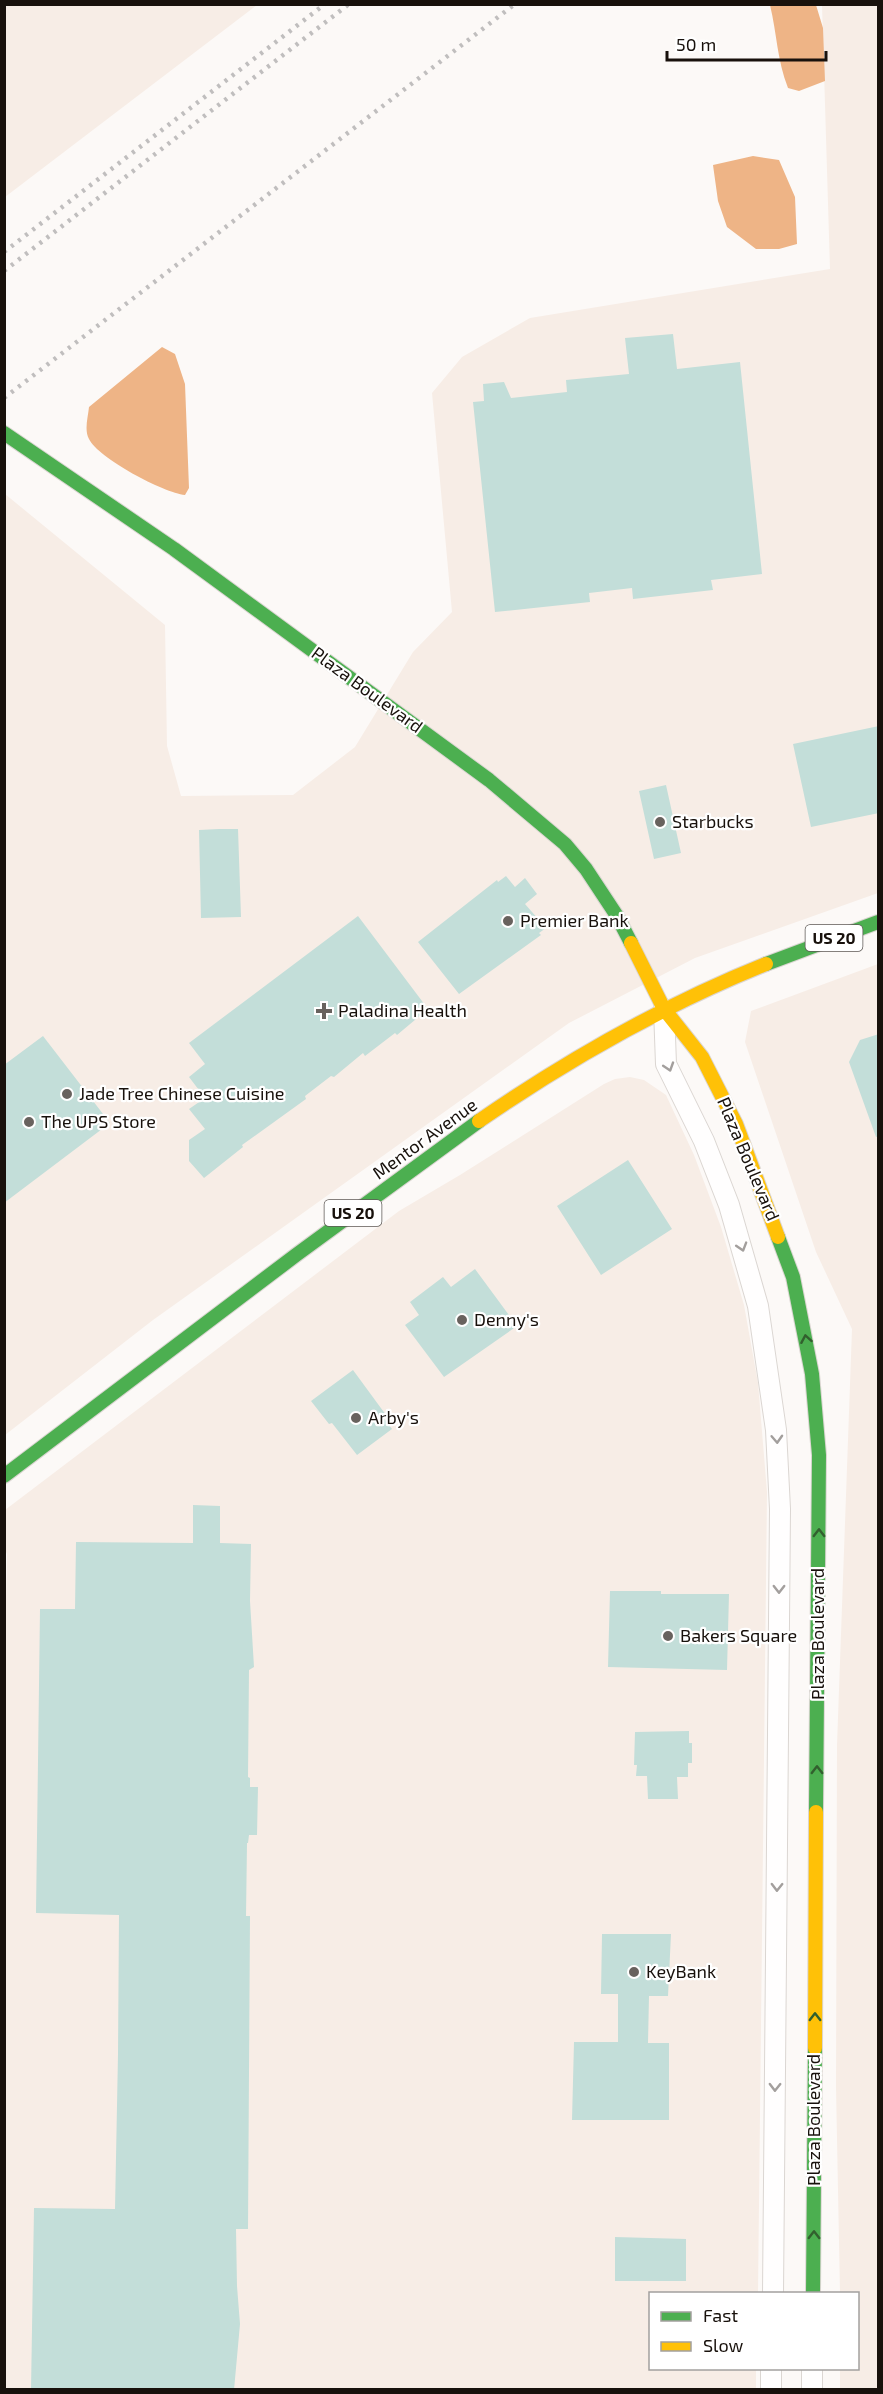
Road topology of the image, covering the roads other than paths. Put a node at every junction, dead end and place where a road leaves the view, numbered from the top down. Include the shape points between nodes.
1 (4, 433) edge
2 (879, 922) edge
3 (664, 1009) junction
4 (4, 1476) edge
5 (773, 2292) edge
6 (813, 2292) edge
7 (771, 2370) edge
8 (812, 2370) edge
9 (771, 2390) edge
10 (812, 2390) edge

1 - 3 street, Plaza Boulevard via 174,549 534,816 586,869 617,916
2 - 3 street, Mentor Avenue / US 20
3 - 4 street, Mentor Avenue / US 20 via 562,1066 501,1106 190,1333
3 -> 5 street, Plaza Boulevard via 666,1064 729,1205 758,1306 776,1430 780,1521
6 -> 3 street, Plaza Boulevard via 819,1455 812,1374 793,1277 736,1124 702,1057
7 - 9 street
8 - 10 street

